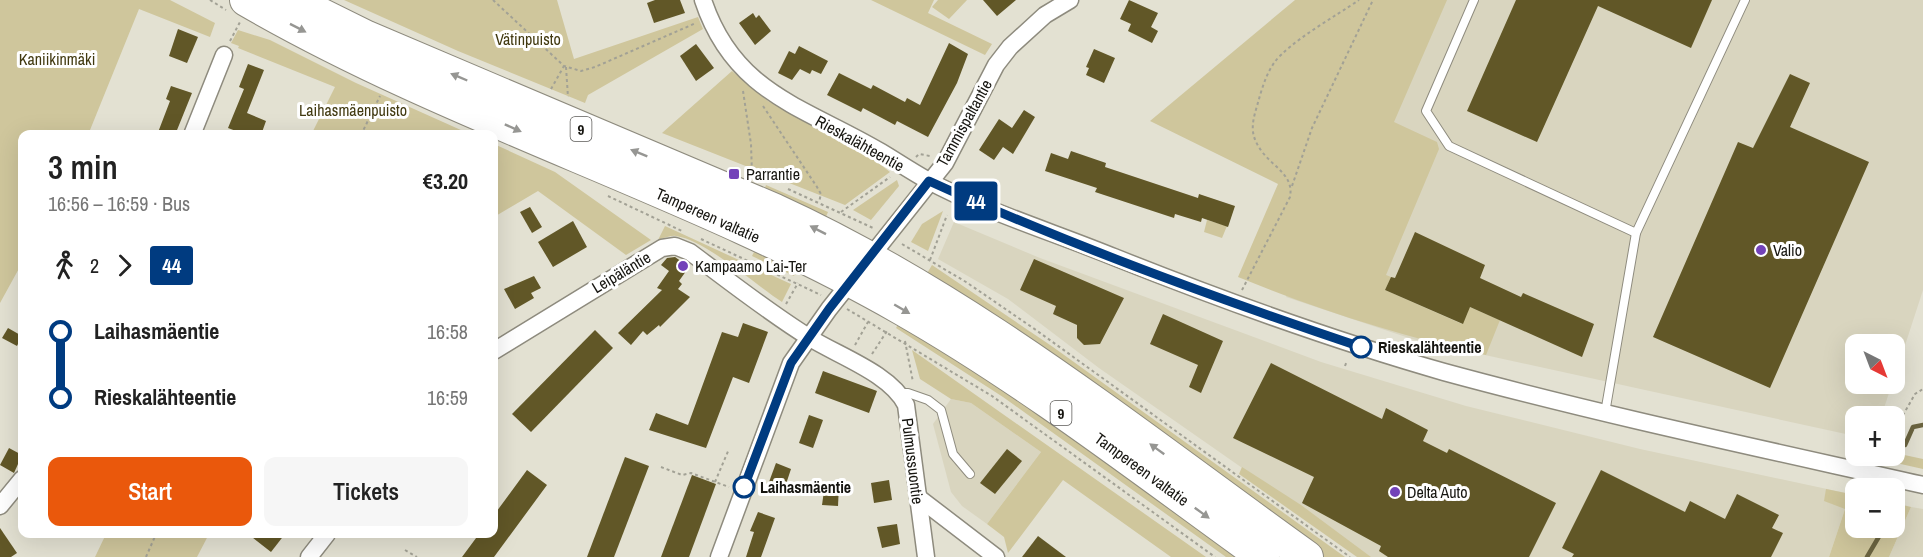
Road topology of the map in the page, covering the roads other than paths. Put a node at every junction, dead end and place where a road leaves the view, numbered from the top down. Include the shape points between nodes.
1 (292, 0) edge
2 (703, 0) edge
3 (1070, 0) edge
4 (1474, 0) edge
5 (1745, 0) edge
6 (244, 10) edge
7 (224, 55) road end
8 (194, 130) edge
9 (929, 181) junction
10 (1636, 233) junction
11 (869, 258) junction
12 (853, 298) junction
13 (809, 337) junction
14 (498, 349) edge
15 (899, 393) junction
16 (1605, 413) junction
17 (970, 474) dead end
18 (18, 484) edge
19 (1923, 484) edge
20 (919, 498) junction
21 (0, 506) edge
22 (324, 538) edge
23 (309, 557) edge
24 (719, 557) edge
25 (926, 557) edge
26 (996, 557) edge
27 (1263, 557) edge
28 (1307, 557) edge

11 -> 1 highway, Tampereen valtatie / 9 via 775,210 368,37
2 - 9 street, Rieskalähteentie via 717,35 761,86
3 - 9 street, Tammispaltantie via 1045,15 1010,47 996,65 949,157
4 - 10 lane via 1426,111 1449,146
5 - 10 lane
6 -> 12 highway, Tampereen valtatie / 9 via 727,223
7 - 8 street
9 - 11 street, Tammispaltantie
9 - 16 street, Rieskalähteentie via 1236,304 1361,347
10 - 16 lane
11 - 12 street
28 -> 11 highway, Tampereen valtatie / 9 via 1015,348 922,287
12 - 13 street
12 -> 27 highway, Tampereen valtatie / 9 via 901,308 996,368
13 - 14 street, Leipäläntie via 690,252 675,246 662,248
13 - 15 street
13 - 24 street via 784,380
15 - 17 lane via 928,400 941,410 953,454
15 - 20 street, Pulmussuontie via 906,405
16 - 19 street, Rieskalähteentie
18 - 21 street
20 - 25 street, Pulmussuontie
20 - 26 street
22 - 23 street

